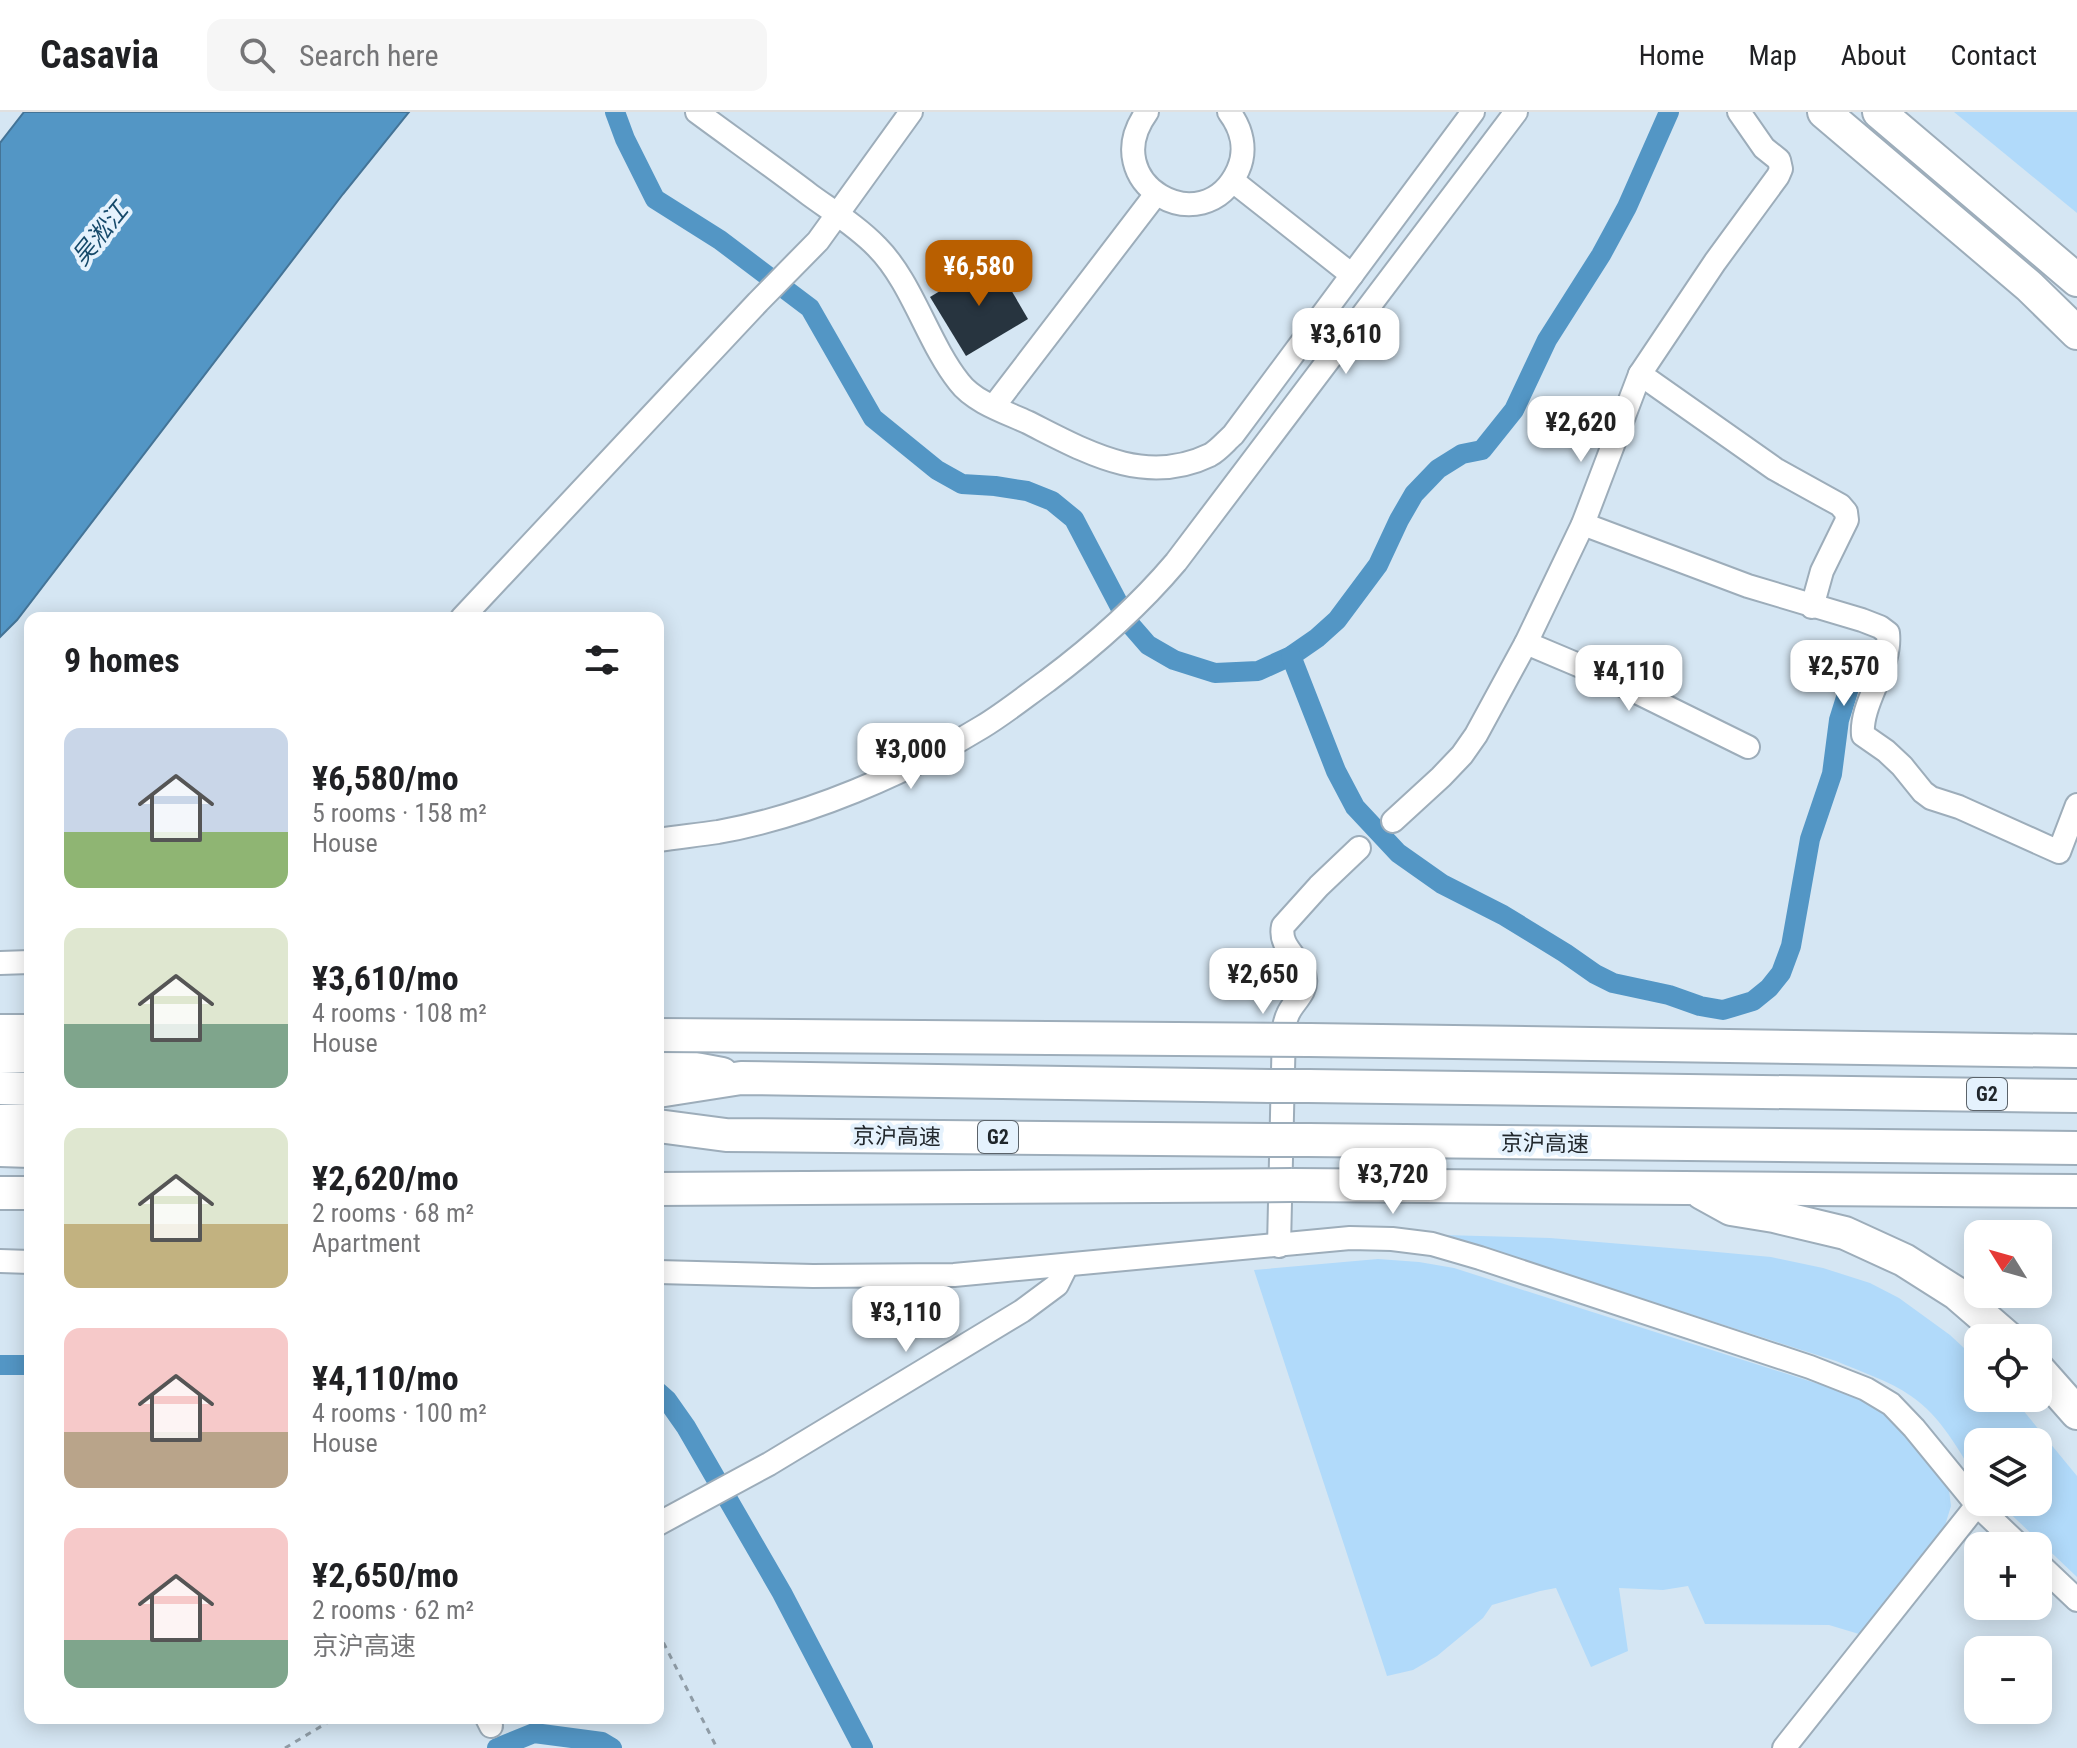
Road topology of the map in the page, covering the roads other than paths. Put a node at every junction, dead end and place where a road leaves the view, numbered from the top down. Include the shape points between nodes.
1 (697, 112) edge
2 (911, 112) edge
3 (1147, 112) edge
4 (1229, 112) edge
5 (1473, 112) edge
6 (1739, 112) edge
7 (1824, 112) edge
8 (1879, 112) edge
9 (1504, 116) edge
10 (1233, 181) junction
11 (1156, 194) junction
12 (837, 215) junction
13 (1352, 275) junction
14 (2077, 280) edge
15 (2077, 333) edge
16 (1640, 374) junction
17 (994, 406) junction
18 (1583, 524) junction
19 (1812, 607) junction
20 (468, 612) edge
21 (1526, 643) junction
22 (1748, 747) dead end
23 (2077, 805) edge
24 (1393, 821) dead end
25 (664, 839) edge
26 (1359, 848) dead end
27 (24, 962) edge
28 (0, 963) edge
29 (0, 1031) edge
30 (24, 1031) edge
31 (664, 1035) edge
32 (2077, 1051) edge
33 (0, 1056) edge
34 (24, 1056) edge
35 (664, 1063) edge
36 (741, 1078) junction
37 (0, 1088) edge
38 (24, 1089) edge
39 (664, 1090) edge
40 (2077, 1096) edge
41 (0, 1121) edge
42 (24, 1121) edge
43 (664, 1127) edge
44 (726, 1135) junction
45 (664, 1147) edge
46 (2077, 1148) edge
47 (0, 1150) edge
48 (24, 1151) edge
49 (1693, 1188) junction
50 (664, 1189) edge
51 (2077, 1191) edge
52 (0, 1193) edge
53 (24, 1193) edge
54 (1279, 1246) junction
55 (0, 1261) edge
56 (24, 1262) edge
57 (1067, 1265) junction
58 (664, 1272) edge
59 (1992, 1324) edge
60 (2052, 1385) edge
61 (2077, 1413) edge
62 (1964, 1489) edge
63 (1968, 1516) edge
64 (1989, 1516) edge
65 (664, 1520) edge
66 (2005, 1532) edge
67 (2052, 1576) edge
68 (2077, 1600) edge
69 (1784, 1748) edge

1 - 12 street
2 - 12 street
3 - 11 street via 1135,132 1133,155 1140,177
4 - 10 street via 1238,124 1243,150
5 - 13 street
6 - 16 street via 1781,169
7 - 15 highway
8 - 14 highway
9 - 25 street via 1176,562 1112,629 983,726 912,765 780,816
10 - 11 street via 1218,195 1193,204
10 - 13 street
11 - 17 street
12 - 17 street via 893,265 961,386
12 - 20 street
13 - 17 street via 1233,435 1212,454 1159,468 1127,465 1096,456
16 - 18 street
16 - 19 street via 1846,512
18 - 19 street
18 - 21 street
19 - 23 street via 1888,633 1863,735 1894,758 1931,798 2059,852
21 - 22 street
21 - 24 street via 1462,755
26 - 54 street via 1319,886 1281,934 1306,981 1284,1027
27 - 28 street
29 - 30 highway
31 - 32 highway, bridge
33 - 34 highway
35 - 36 highway, G2
36 - 39 highway, G2
36 - 40 highway, G2, bridge
37 - 38 highway
41 - 42 highway
43 - 44 highway, 京沪高速 / G2
44 - 45 highway, 京沪高速 / G2
44 - 46 highway, 京沪高速 / G2, bridge
47 - 48 highway
49 - 50 highway, bridge
49 - 51 highway
49 - 59 highway via 1731,1209 1845,1233 1904,1260
52 - 53 highway
54 - 57 street
54 - 62 street via 1350,1238 1432,1244 1810,1367 1891,1404
55 - 56 street
57 - 58 street via 954,1275
57 - 65 street via 1057,1285 1022,1311 769,1464
60 - 61 highway
63 - 69 street
64 - 66 street
67 - 68 street

